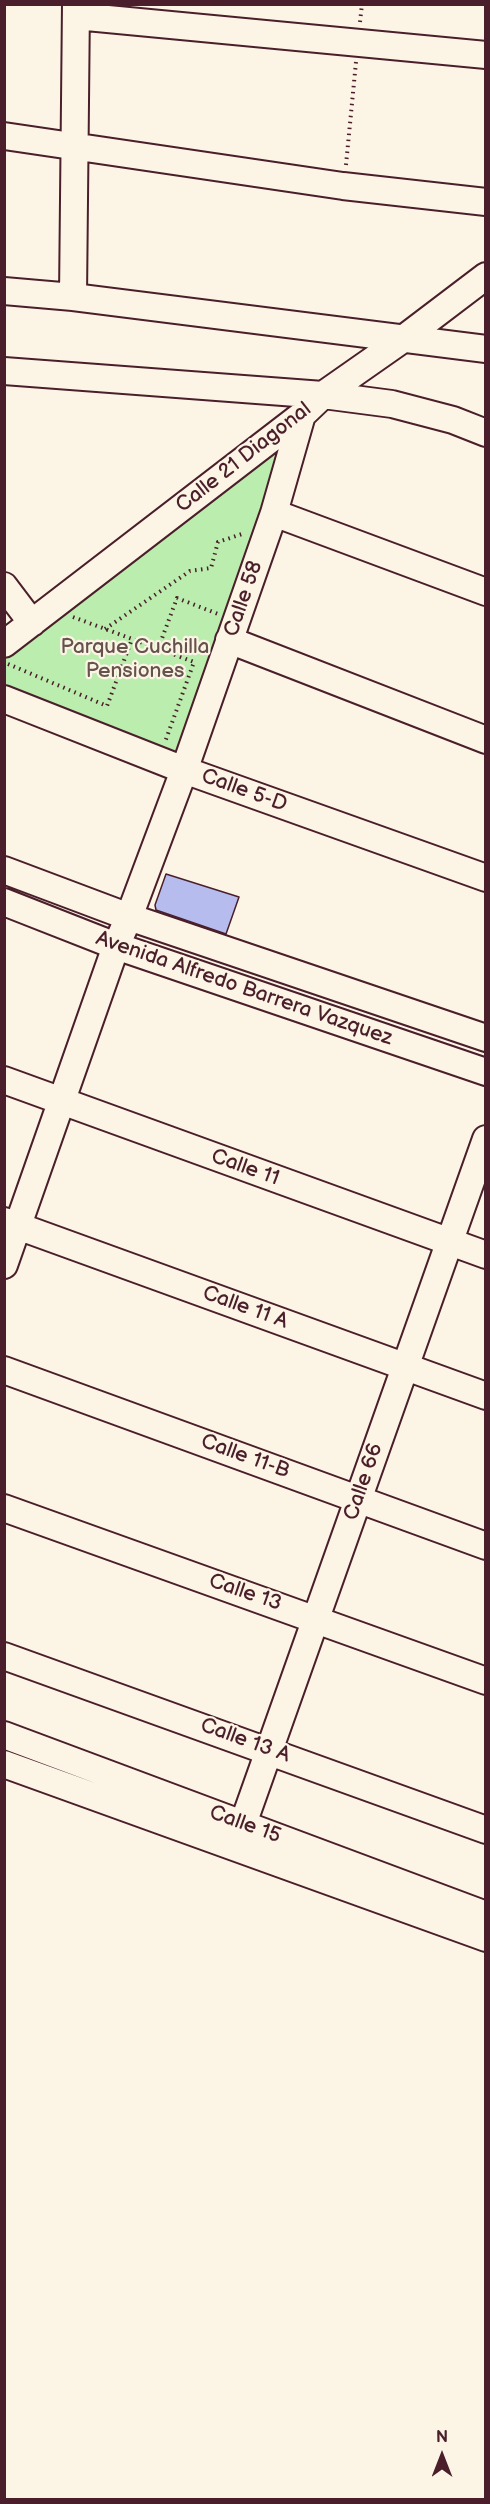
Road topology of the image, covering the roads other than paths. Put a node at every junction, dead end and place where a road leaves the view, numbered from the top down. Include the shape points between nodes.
1 (76, 10) edge
2 (486, 55) edge
3 (4, 136) edge
4 (75, 147) junction
5 (486, 202) edge
6 (486, 276) edge
7 (4, 291) edge
8 (73, 297) junction
9 (403, 339) junction
10 (486, 349) edge
11 (4, 371) edge
12 (323, 395) junction
13 (302, 415) junction
14 (453, 420) junction
15 (486, 424) edge
16 (486, 433) edge
17 (272, 519) junction
18 (4, 586) edge
19 (486, 592) edge
20 (32, 623) junction
21 (233, 630) junction
22 (4, 644) edge
23 (4, 699) edge
24 (486, 740) edge
25 (184, 770) junction
26 (4, 870) edge
27 (486, 878) edge
28 (4, 902) edge
29 (129, 917) junction
30 (116, 946) junction
31 (486, 1038) edge
32 (486, 1072) edge
33 (4, 1080) edge
34 (61, 1102) junction
35 (486, 1139) edge
36 (11, 1223) edge
37 (449, 1241) junction
38 (486, 1254) edge
39 (4, 1265) edge
40 (405, 1366) junction
41 (4, 1370) edge
42 (486, 1396) edge
43 (358, 1498) junction
44 (4, 1508) edge
45 (486, 1546) edge
46 (316, 1618) junction
47 (4, 1656) edge
48 (486, 1681) edge
49 (4, 1735) edge
50 (269, 1750) junction
51 (4, 1764) edge
52 (243, 1824) junction
53 (486, 1830) edge
54 (486, 1915) edge
55 (486, 1938) edge

1 - 2 street
1 - 4 street
3 - 4 street
4 - 5 street
4 - 8 street
6 - 9 street, Calle 21 Diagonal
7 - 8 street
8 - 9 street
9 - 10 street
9 - 12 street, Calle 21 Diagonal
11 - 12 street
12 - 13 street, Calle 21 Diagonal
12 - 14 street via 392,404
13 - 17 street, Calle 58
13 - 20 street, Calle 21 Diagonal
14 - 15 street
14 - 16 street
17 - 19 street
17 - 21 street, Calle 58
18 - 20 street
20 - 22 street, Calle 21 Diagonal
21 - 24 street
21 - 25 street, Calle 58
23 - 25 street, Calle 5-D
25 - 27 street, Calle 5-D
25 - 29 street, Calle 58
26 - 29 street, Avenida Alfredo Barrera Vazquez
28 - 30 street, Avenida Alfredo Barrera Vazquez
29 - 30 street, Calle 58
29 - 31 street, Avenida Alfredo Barrera Vazquez
30 - 32 street, Avenida Alfredo Barrera Vazquez
30 - 34 street, Calle 58
33 - 34 street, Calle 11
34 - 36 street, Calle 58
34 - 37 street, Calle 11
35 - 37 street, Calle 66
36 - 39 street, Calle 58
36 - 40 street, Calle 11 A
37 - 38 street, Calle 11
37 - 40 street, Calle 66
40 - 42 street, Calle 11 A
40 - 43 street, Calle 66
41 - 43 street, Calle 11-B
43 - 45 street, Calle 11-B
43 - 46 street, Calle 66
44 - 46 street, Calle 13
46 - 48 street, Calle 13
46 - 50 street, Calle 66
47 - 50 street, Calle 13 A
49 - 52 street, Calle 15
50 - 52 street, Calle 66
50 - 53 street, Calle 13 A
51 - 55 street, Calle 15
52 - 54 street, Calle 15

